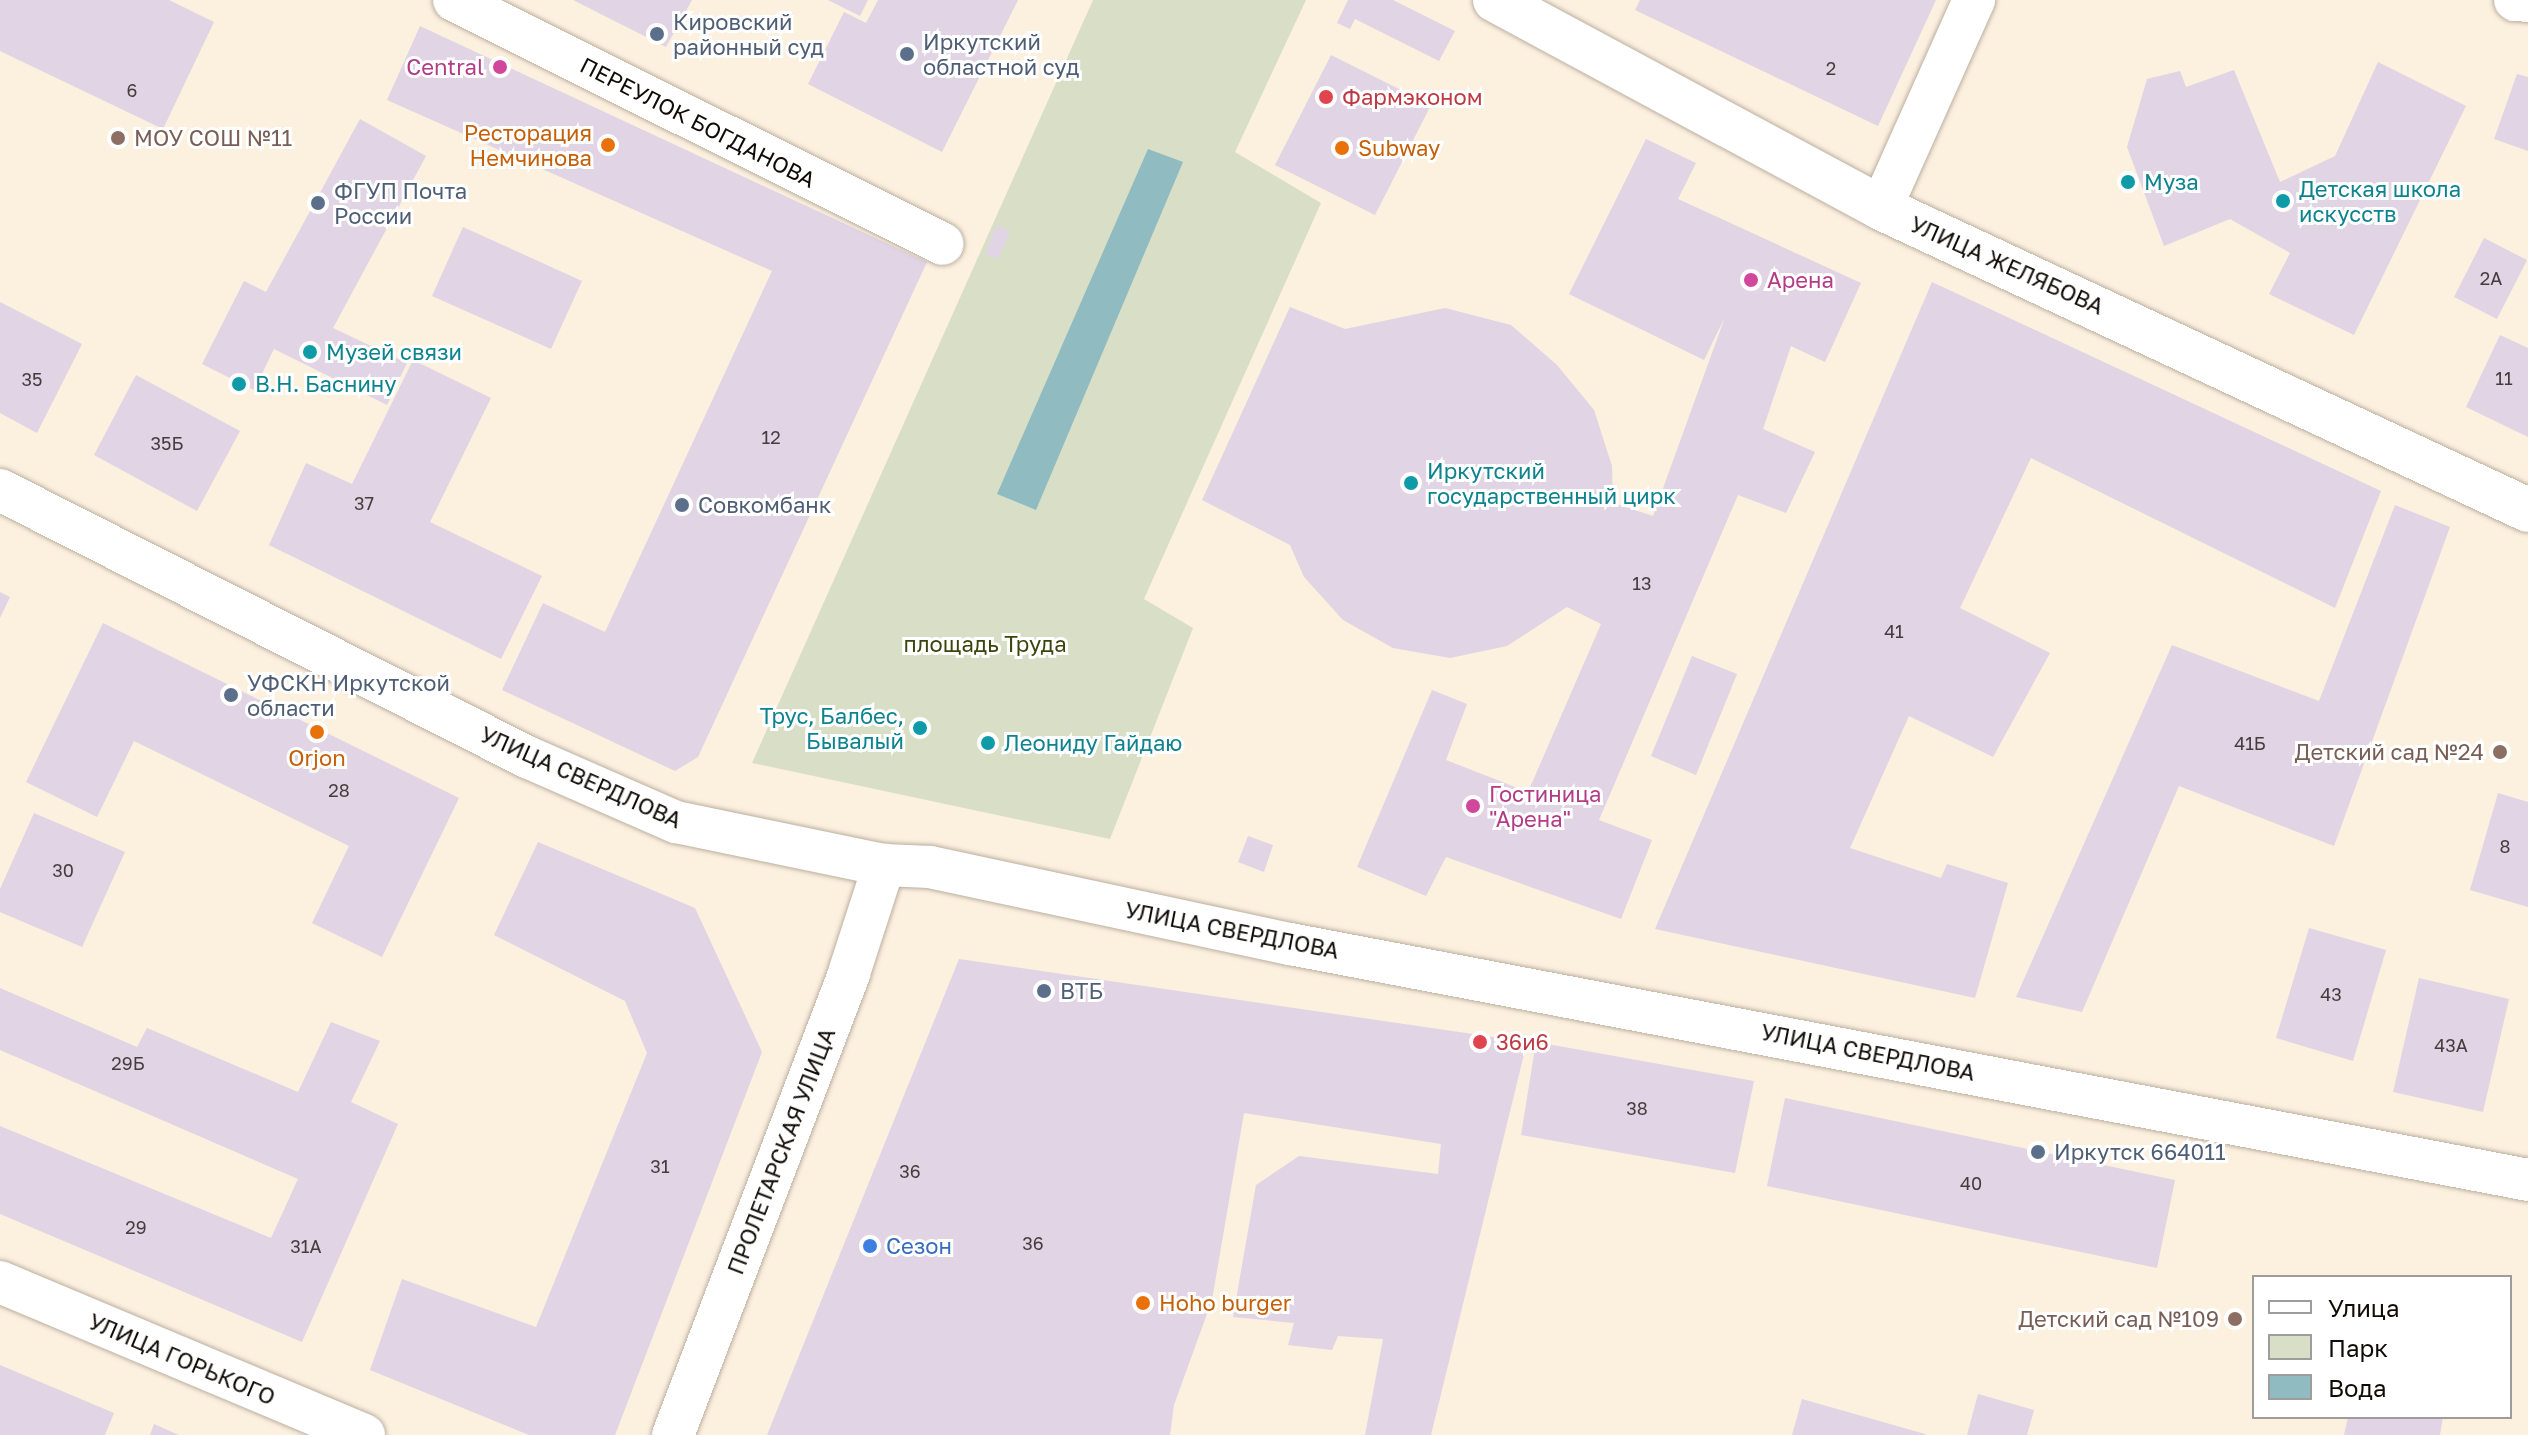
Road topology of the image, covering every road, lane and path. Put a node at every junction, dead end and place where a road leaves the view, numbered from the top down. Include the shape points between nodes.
1 (454, 0) edge
2 (1495, 0) edge
3 (1974, 0) edge
4 (2515, 0) edge
5 (2528, 1) edge
6 (1881, 208) junction
7 (943, 244) dead end
8 (0, 490) edge
9 (2528, 510) edge
10 (884, 865) junction
11 (2528, 1180) edge
12 (0, 1282) edge
13 (364, 1435) edge
14 (673, 1435) edge

1 - 7 street, ПЕРЕУЛОК БОГДАНОВА
2 - 6 street, УЛИЦА ЖЕЛЯБОВА
3 - 6 street
4 - 5 street
6 - 9 street, УЛИЦА ЖЕЛЯБОВА
8 - 10 street, УЛИЦА СВЕРДЛОВА via 527,757 676,822
10 - 11 street, УЛИЦА СВЕРДЛОВА via 930,867 1290,944
10 - 14 street, ПРОЛЕТАРСКАЯ УЛИЦА via 849,973
12 - 13 street, УЛИЦА ГОРЬКОГО

